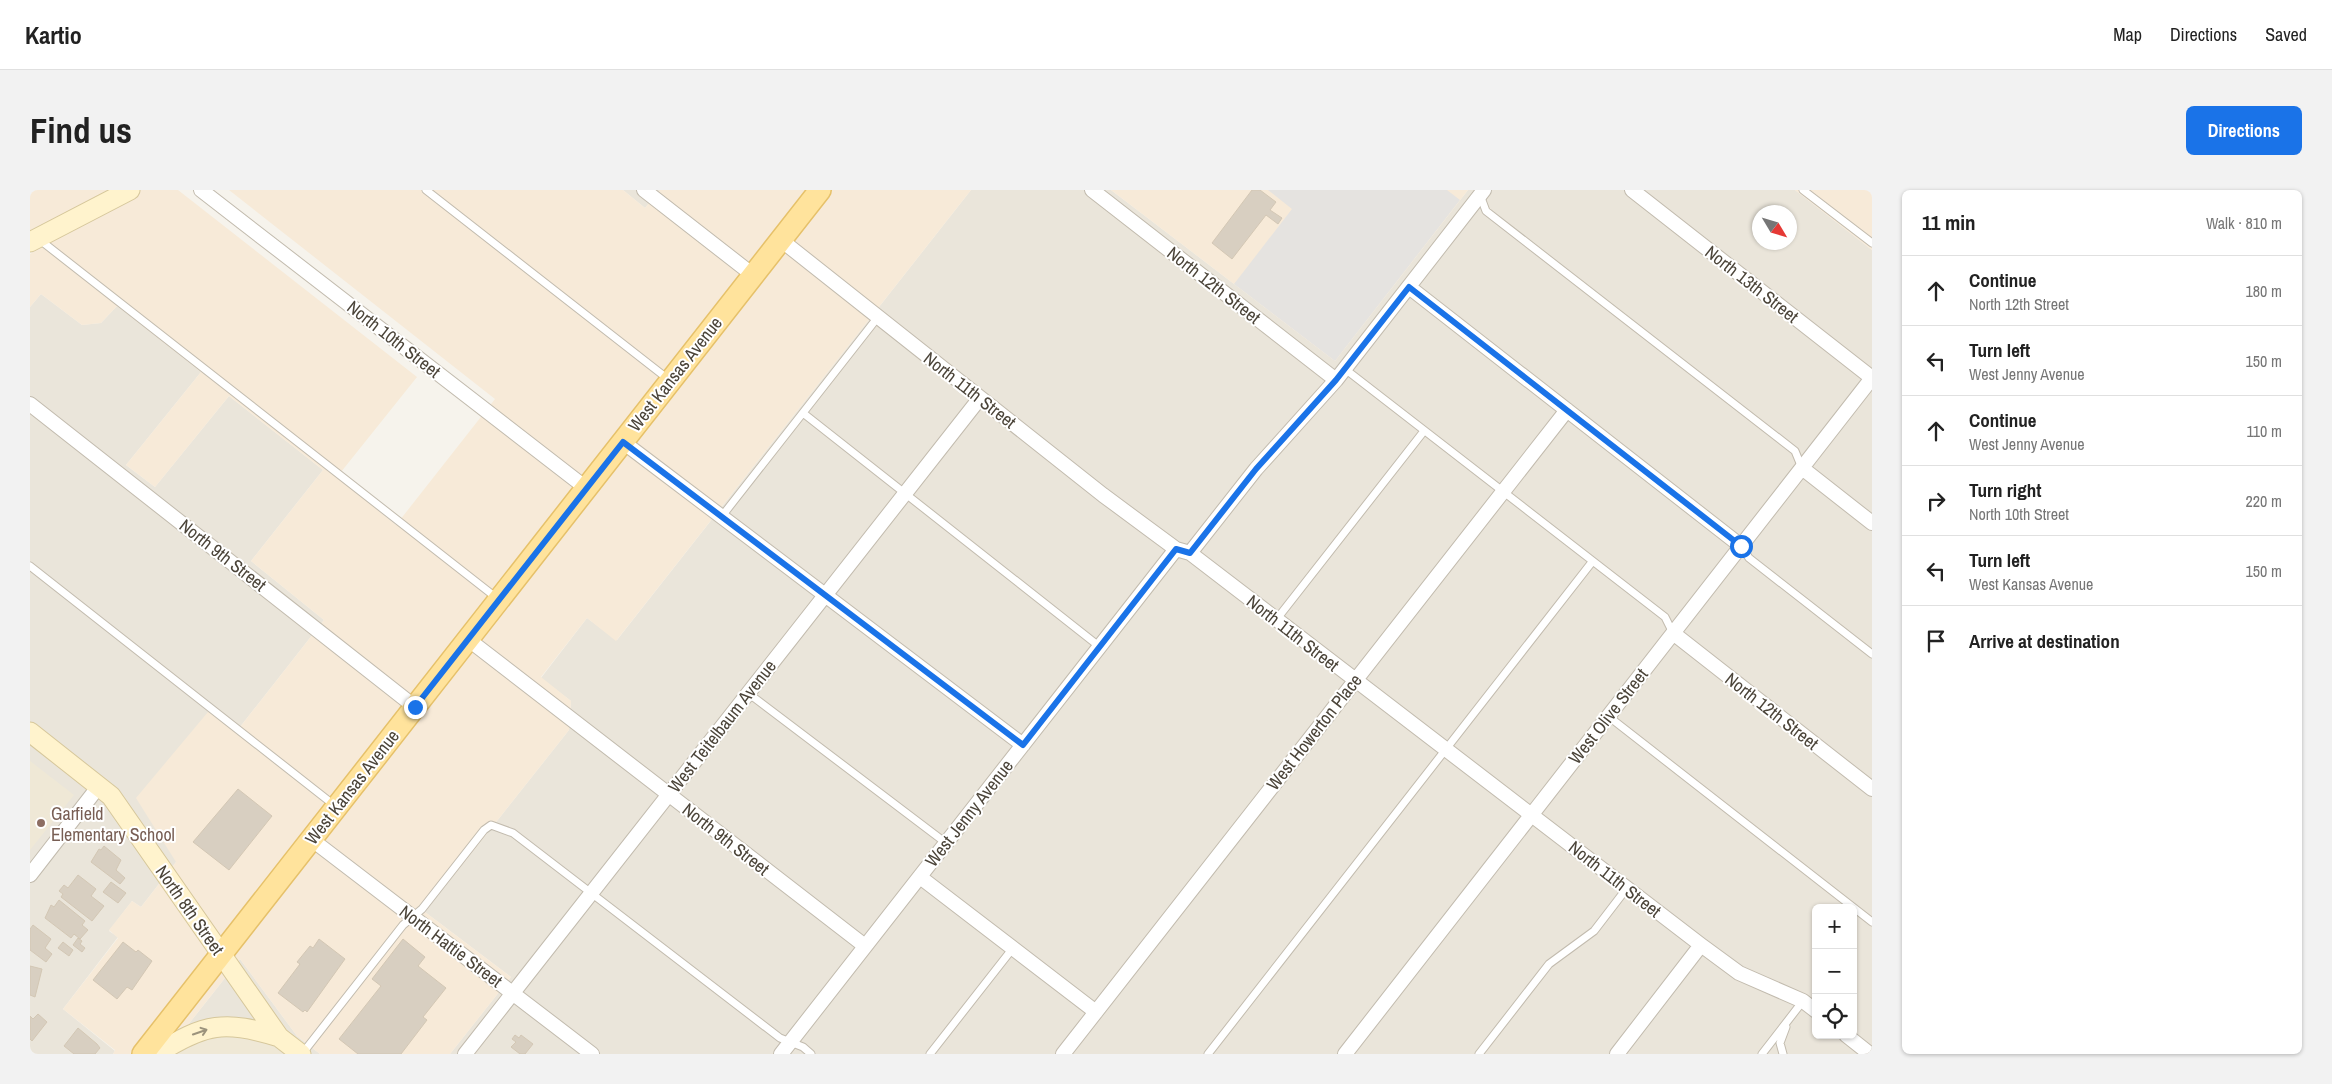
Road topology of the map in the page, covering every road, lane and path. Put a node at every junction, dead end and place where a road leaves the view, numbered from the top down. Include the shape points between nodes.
1 (130, 190) edge
2 (201, 190) edge
3 (426, 190) edge
4 (644, 190) edge
5 (820, 190) edge
6 (1092, 190) edge
7 (1632, 190) edge
8 (1803, 190) edge
9 (1479, 192) edge
10 (32, 237) edge
11 (781, 240) junction
12 (1872, 243) edge
13 (753, 275) junction
14 (1409, 287) junction
15 (878, 318) junction
16 (1345, 369) junction
17 (1872, 378) edge
18 (670, 380) junction
19 (1336, 380) junction
20 (980, 398) junction
21 (30, 404) edge
22 (1567, 410) junction
23 (803, 413) junction
24 (1424, 431) junction
25 (623, 442) junction
26 (1802, 468) junction
27 (586, 488) junction
28 (1502, 492) junction
29 (905, 493) junction
30 (722, 516) junction
31 (1872, 523) edge
32 (1741, 546) junction
33 (1176, 549) junction
34 (1190, 553) junction
35 (1592, 562) junction
36 (30, 566) edge
37 (826, 595) junction
38 (500, 600) junction
39 (1276, 620) junction
40 (1673, 633) junction
41 (469, 640) junction
42 (1100, 646) junction
43 (1872, 654) edge
44 (1354, 680) junction
45 (748, 693) junction
46 (415, 707) junction
47 (1608, 716) junction
48 (30, 732) edge
49 (1023, 745) junction
50 (1446, 750) junction
51 (100, 786) junction
52 (1872, 789) edge
53 (669, 794) junction
54 (336, 807) junction
55 (1531, 814) junction
56 (311, 839) junction
57 (946, 843) junction
58 (30, 875) edge
59 (920, 877) junction
60 (1627, 888) junction
61 (591, 894) junction
62 (412, 916) junction
63 (1872, 922) edge
64 (1701, 945) junction
65 (865, 946) junction
66 (1013, 948) junction
67 (221, 955) junction
68 (512, 993) junction
69 (1803, 1001) junction
70 (1812, 1008) edge
71 (1096, 1012) junction
72 (1788, 1020) junction
73 (279, 1037) junction
74 (1851, 1039) edge
75 (790, 1042) junction
76 (143, 1054) edge
77 (157, 1054) edge
78 (302, 1054) edge
79 (465, 1054) edge
80 (592, 1054) edge
81 (780, 1054) edge
82 (811, 1054) edge
83 (930, 1054) edge
84 (1063, 1054) edge
85 (1208, 1054) edge
86 (1345, 1054) edge
87 (1479, 1054) edge
88 (1617, 1054) edge
89 (1762, 1054) edge
90 (1783, 1054) edge
91 (1870, 1054) edge

1 - 10 street
2 - 27 street, North 10th Street
3 - 18 lane
4 - 13 street
5 - 11 main road, West Kansas Avenue
6 - 19 street, North 12th Street
7 - 17 street, North 13th Street
8 - 12 lane
9 - 14 street
9 - 26 lane via 1486,212 1795,451
10 - 38 lane
11 - 13 main road, West Kansas Avenue
11 - 15 street, North 11th Street
13 - 18 main road, West Kansas Avenue
14 - 16 street
14 - 22 street
15 - 20 street, North 11th Street
15 - 23 lane
16 - 19 street
16 - 24 lane
17 - 26 street, West Olive Street
18 - 25 main road, West Kansas Avenue
19 - 34 street via 1256,469
20 - 29 street, West Teitelbaum Avenue
20 - 33 street, North 11th Street
21 - 46 street, North 9th Street
22 - 28 street, West Howerton Place
22 - 32 street
23 - 29 lane
23 - 30 lane
24 - 28 lane
24 - 39 lane
25 - 27 main road, West Kansas Avenue
25 - 30 street
26 - 31 street
26 - 32 street, West Olive Street
27 - 38 main road, West Kansas Avenue
28 - 35 lane
28 - 44 street, West Howerton Place
29 - 37 street, West Teitelbaum Avenue
29 - 42 lane
30 - 37 street
32 - 40 street, West Olive Street
32 - 43 lane via 1749,558
33 - 34 street, North 11th Street
33 - 42 street, West Jenny Avenue
34 - 39 street, North 11th Street
35 - 40 lane via 1665,617
35 - 50 lane
36 - 54 lane
37 - 45 street, West Teitelbaum Avenue
37 - 49 street
38 - 41 main road, West Kansas Avenue
39 - 44 street, North 11th Street
40 - 47 street, West Olive Street
40 - 52 street, North 12th Street
41 - 46 main road, West Kansas Avenue
41 - 53 street, North 9th Street
42 - 49 street, West Jenny Avenue
44 - 50 street, North 11th Street
44 - 71 street, West Howerton Place
45 - 53 street, West Teitelbaum Avenue
45 - 57 lane
46 - 54 main road, West Kansas Avenue
47 - 55 street, West Olive Street
47 - 63 lane
48 - 51 street, North 8th Street
49 - 57 street, West Jenny Avenue
50 - 55 street, North 11th Street
50 - 85 lane
51 - 58 street
51 - 67 street, North 8th Street via 111,796
53 - 61 street, West Teitelbaum Avenue
53 - 65 street, North 9th Street
54 - 56 main road, West Kansas Avenue
55 - 60 street, North 11th Street
55 - 86 street, West Olive Street
56 - 62 street, North Hattie Street
56 - 67 main road, West Kansas Avenue
57 - 59 street, West Jenny Avenue
59 - 65 street, West Jenny Avenue
59 - 66 street
60 - 64 street, North 11th Street
60 - 87 lane via 1594,931 1550,964
61 - 62 lane via 513,833 491,825
61 - 68 street, West Teitelbaum Avenue
61 - 75 lane via 780,1038
62 - 68 street, North Hattie Street
62 - 78 lane
64 - 69 street, North 11th Street via 1739,973
64 - 88 street
65 - 75 street, West Jenny Avenue
66 - 71 street
66 - 83 lane
67 - 73 street, North 8th Street
67 - 76 main road, West Kansas Avenue
68 - 79 street, West Teitelbaum Avenue
68 - 80 street, North Hattie Street
69 - 70 street, North 11th Street
69 - 72 lane
71 - 84 street, West Howerton Place
72 - 89 lane
72 - 90 lane via 1780,1043
77 -> 73 street via 181,1038 218,1026 249,1027
73 - 78 street, North 8th Street
74 - 91 street
75 - 81 street, West Jenny Avenue
75 - 82 lane

